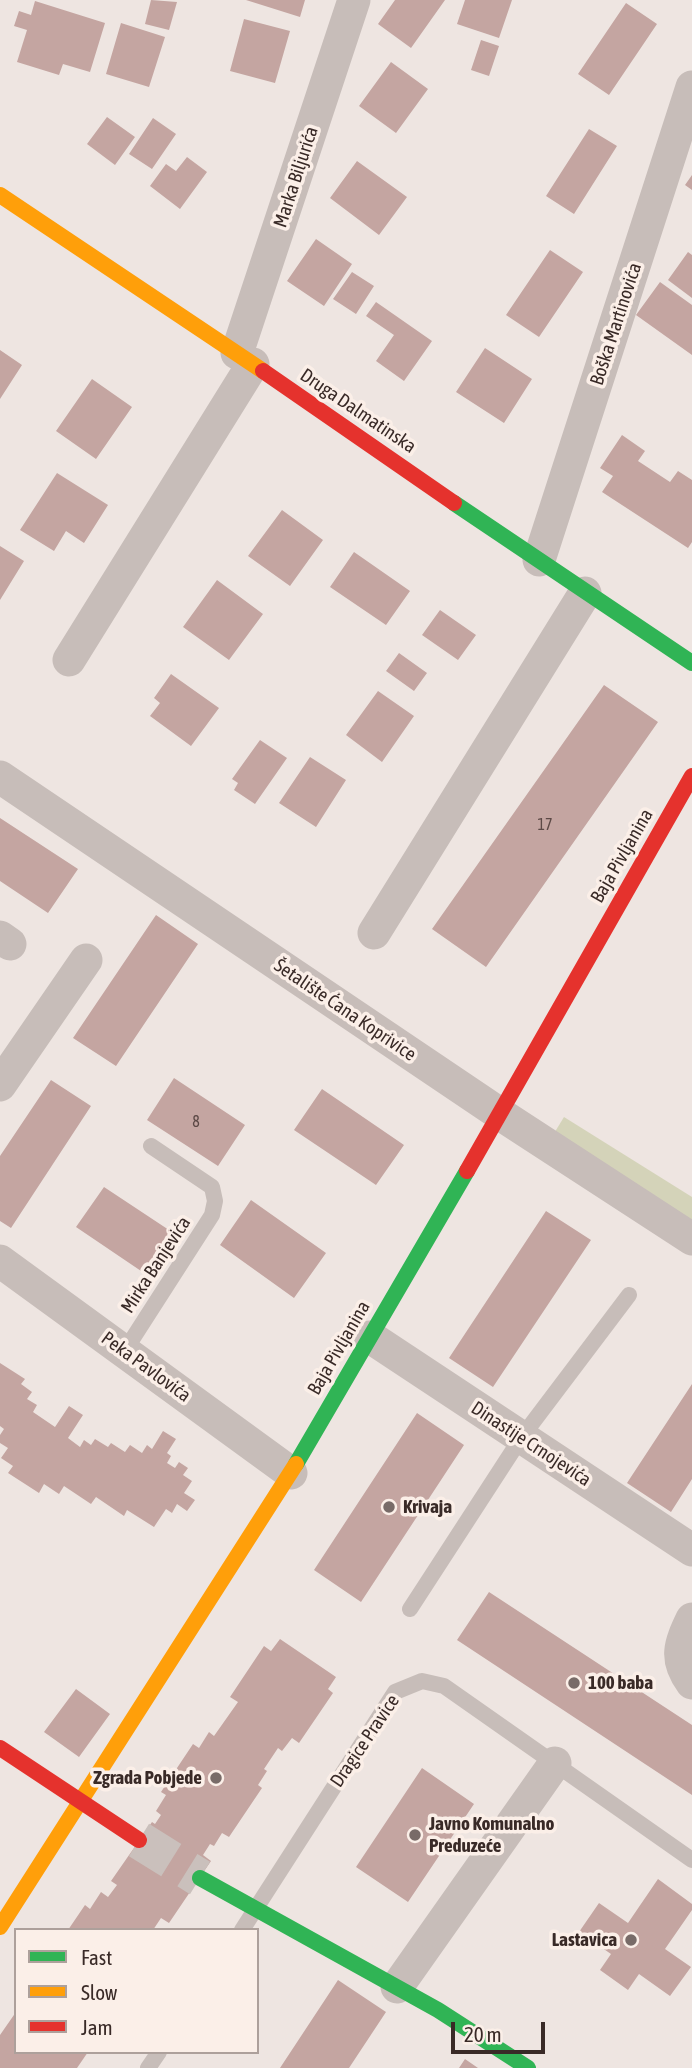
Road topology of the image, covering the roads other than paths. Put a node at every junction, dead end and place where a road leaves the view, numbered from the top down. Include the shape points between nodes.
1 (354, 0) edge
2 (692, 88) edge
3 (0, 195) edge
4 (245, 359) junction
5 (539, 560) junction
6 (585, 593) junction
7 (69, 660) dead end
8 (692, 663) edge
9 (692, 776) edge
10 (0, 777) edge
11 (373, 933) dead end
12 (86, 960) dead end
13 (0, 1085) edge
14 (500, 1114) junction
15 (151, 1146) dead end
16 (692, 1239) edge
17 (0, 1261) edge
18 (629, 1295) dead end
19 (370, 1337) junction
20 (124, 1352) junction
21 (521, 1438) junction
22 (291, 1473) junction
23 (692, 1550) edge
24 (410, 1609) dead end
25 (692, 1619) edge
26 (692, 1683) edge
27 (0, 1748) edge
28 (555, 1763) junction
29 (80, 1802) junction
30 (139, 1840) tunnel mouth
31 (692, 1860) edge
32 (200, 1878) tunnel mouth
33 (255, 1911) junction
34 (0, 1927) edge
35 (243, 1928) edge
36 (397, 1987) junction
37 (528, 2068) edge

1 - 4 street, Marka Biljurića
2 - 5 street, Boška Martinovića
3 - 4 street, Druga Dalmatinska
4 - 5 street, Druga Dalmatinska
4 - 7 street, Marka Biljurića
5 - 6 street, Druga Dalmatinska
6 - 8 street, Druga Dalmatinska
6 - 11 street
9 - 14 street, Baja Pivljanina
10 - 14 street, Šetalište Ćana Koprivice
12 - 13 street
14 - 16 street, Šetalište Ćana Koprivice
14 - 19 street, Baja Pivljanina
15 - 20 lane, Mirka Banjevića via 212,1188 215,1201 212,1215
17 - 20 street, Peka Pavlovića
18 - 21 lane
19 - 21 street, Dinastije Crnojevića
19 - 22 street, Baja Pivljanina
20 - 22 street, Peka Pavlovića
21 - 23 street, Dinastije Crnojevića
21 - 24 lane
22 - 29 street, Baja Pivljanina
25 - 26 street via 681,1642 682,1670
27 - 29 street
28 - 31 lane, Dragice Pravice
28 - 33 lane, Dragice Pravice via 444,1686 422,1681 395,1692
28 - 36 street
29 - 30 street
29 - 34 street, Baja Pivljanina
32 - 33 street
33 - 35 lane, Dragice Pravice
33 - 36 street
36 - 37 street

